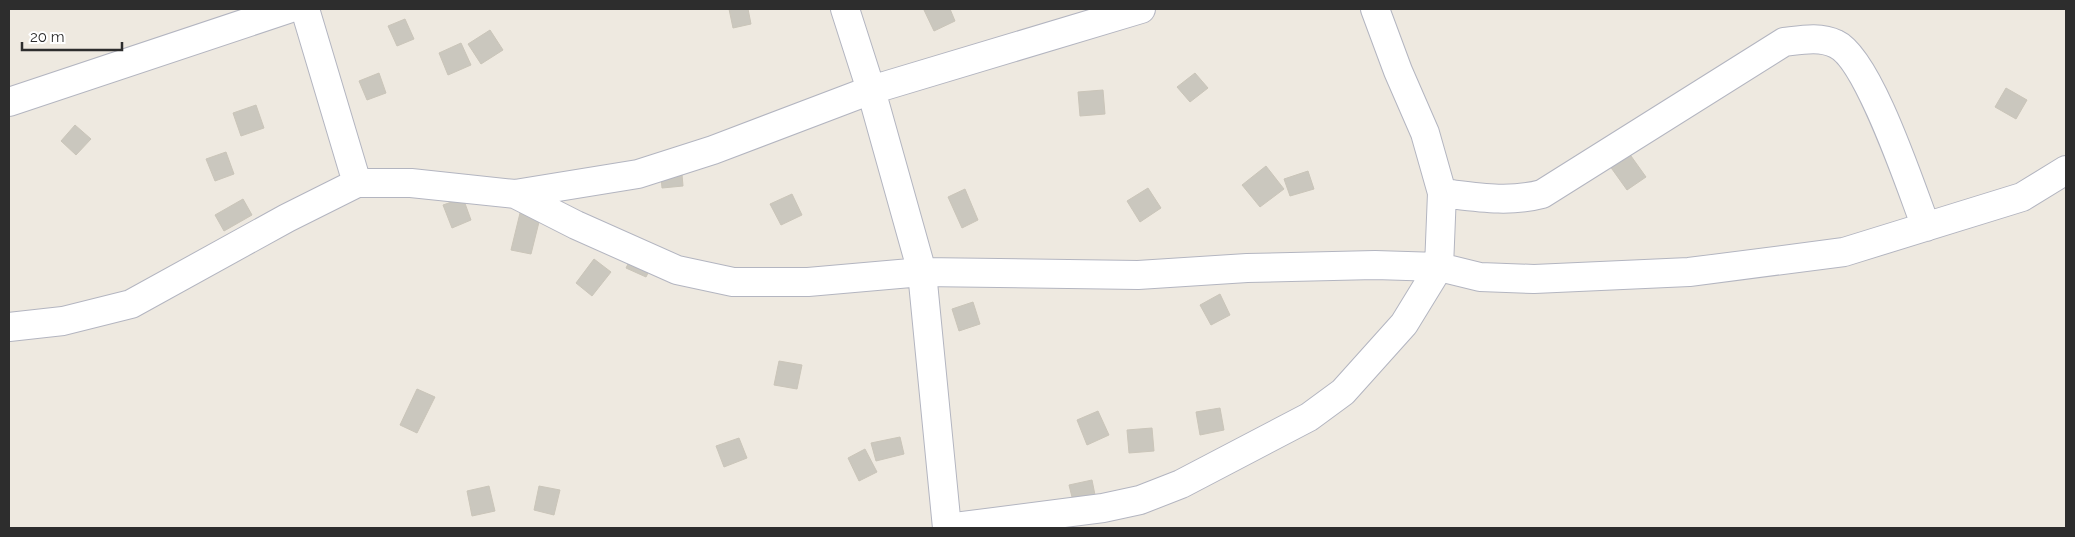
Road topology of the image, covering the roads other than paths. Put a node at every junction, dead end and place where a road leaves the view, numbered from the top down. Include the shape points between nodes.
1 (288, 9) edge
2 (305, 9) edge
3 (844, 9) edge
4 (1141, 9) edge
5 (1375, 9) edge
6 (871, 90) junction
7 (9, 102) edge
8 (2066, 170) edge
9 (357, 183) junction
10 (515, 194) junction
11 (1442, 194) junction
12 (1926, 227) junction
13 (1439, 267) junction
14 (922, 272) junction
15 (9, 327) edge
16 (947, 528) edge

1 - 7 street
2 - 9 street
3 - 6 street
4 - 6 street
5 - 11 street via 1426,133
6 - 10 street via 712,150 638,174
6 - 14 street
8 - 12 street via 2022,197
9 - 10 street via 411,182
9 - 15 street via 131,304 63,321
10 - 14 street via 677,270 733,282 808,282
11 - 12 street via 1520,200 1542,194 1784,42 1822,39 1838,45 1863,73 1885,119
11 - 13 street
12 - 13 street via 1844,252 1689,272 1534,279 1480,277
13 - 14 street via 1326,265 1138,275
13 - 16 street via 1404,324 1343,392 1309,417 1264,442 1181,484 1140,500 1103,508
14 - 16 street

